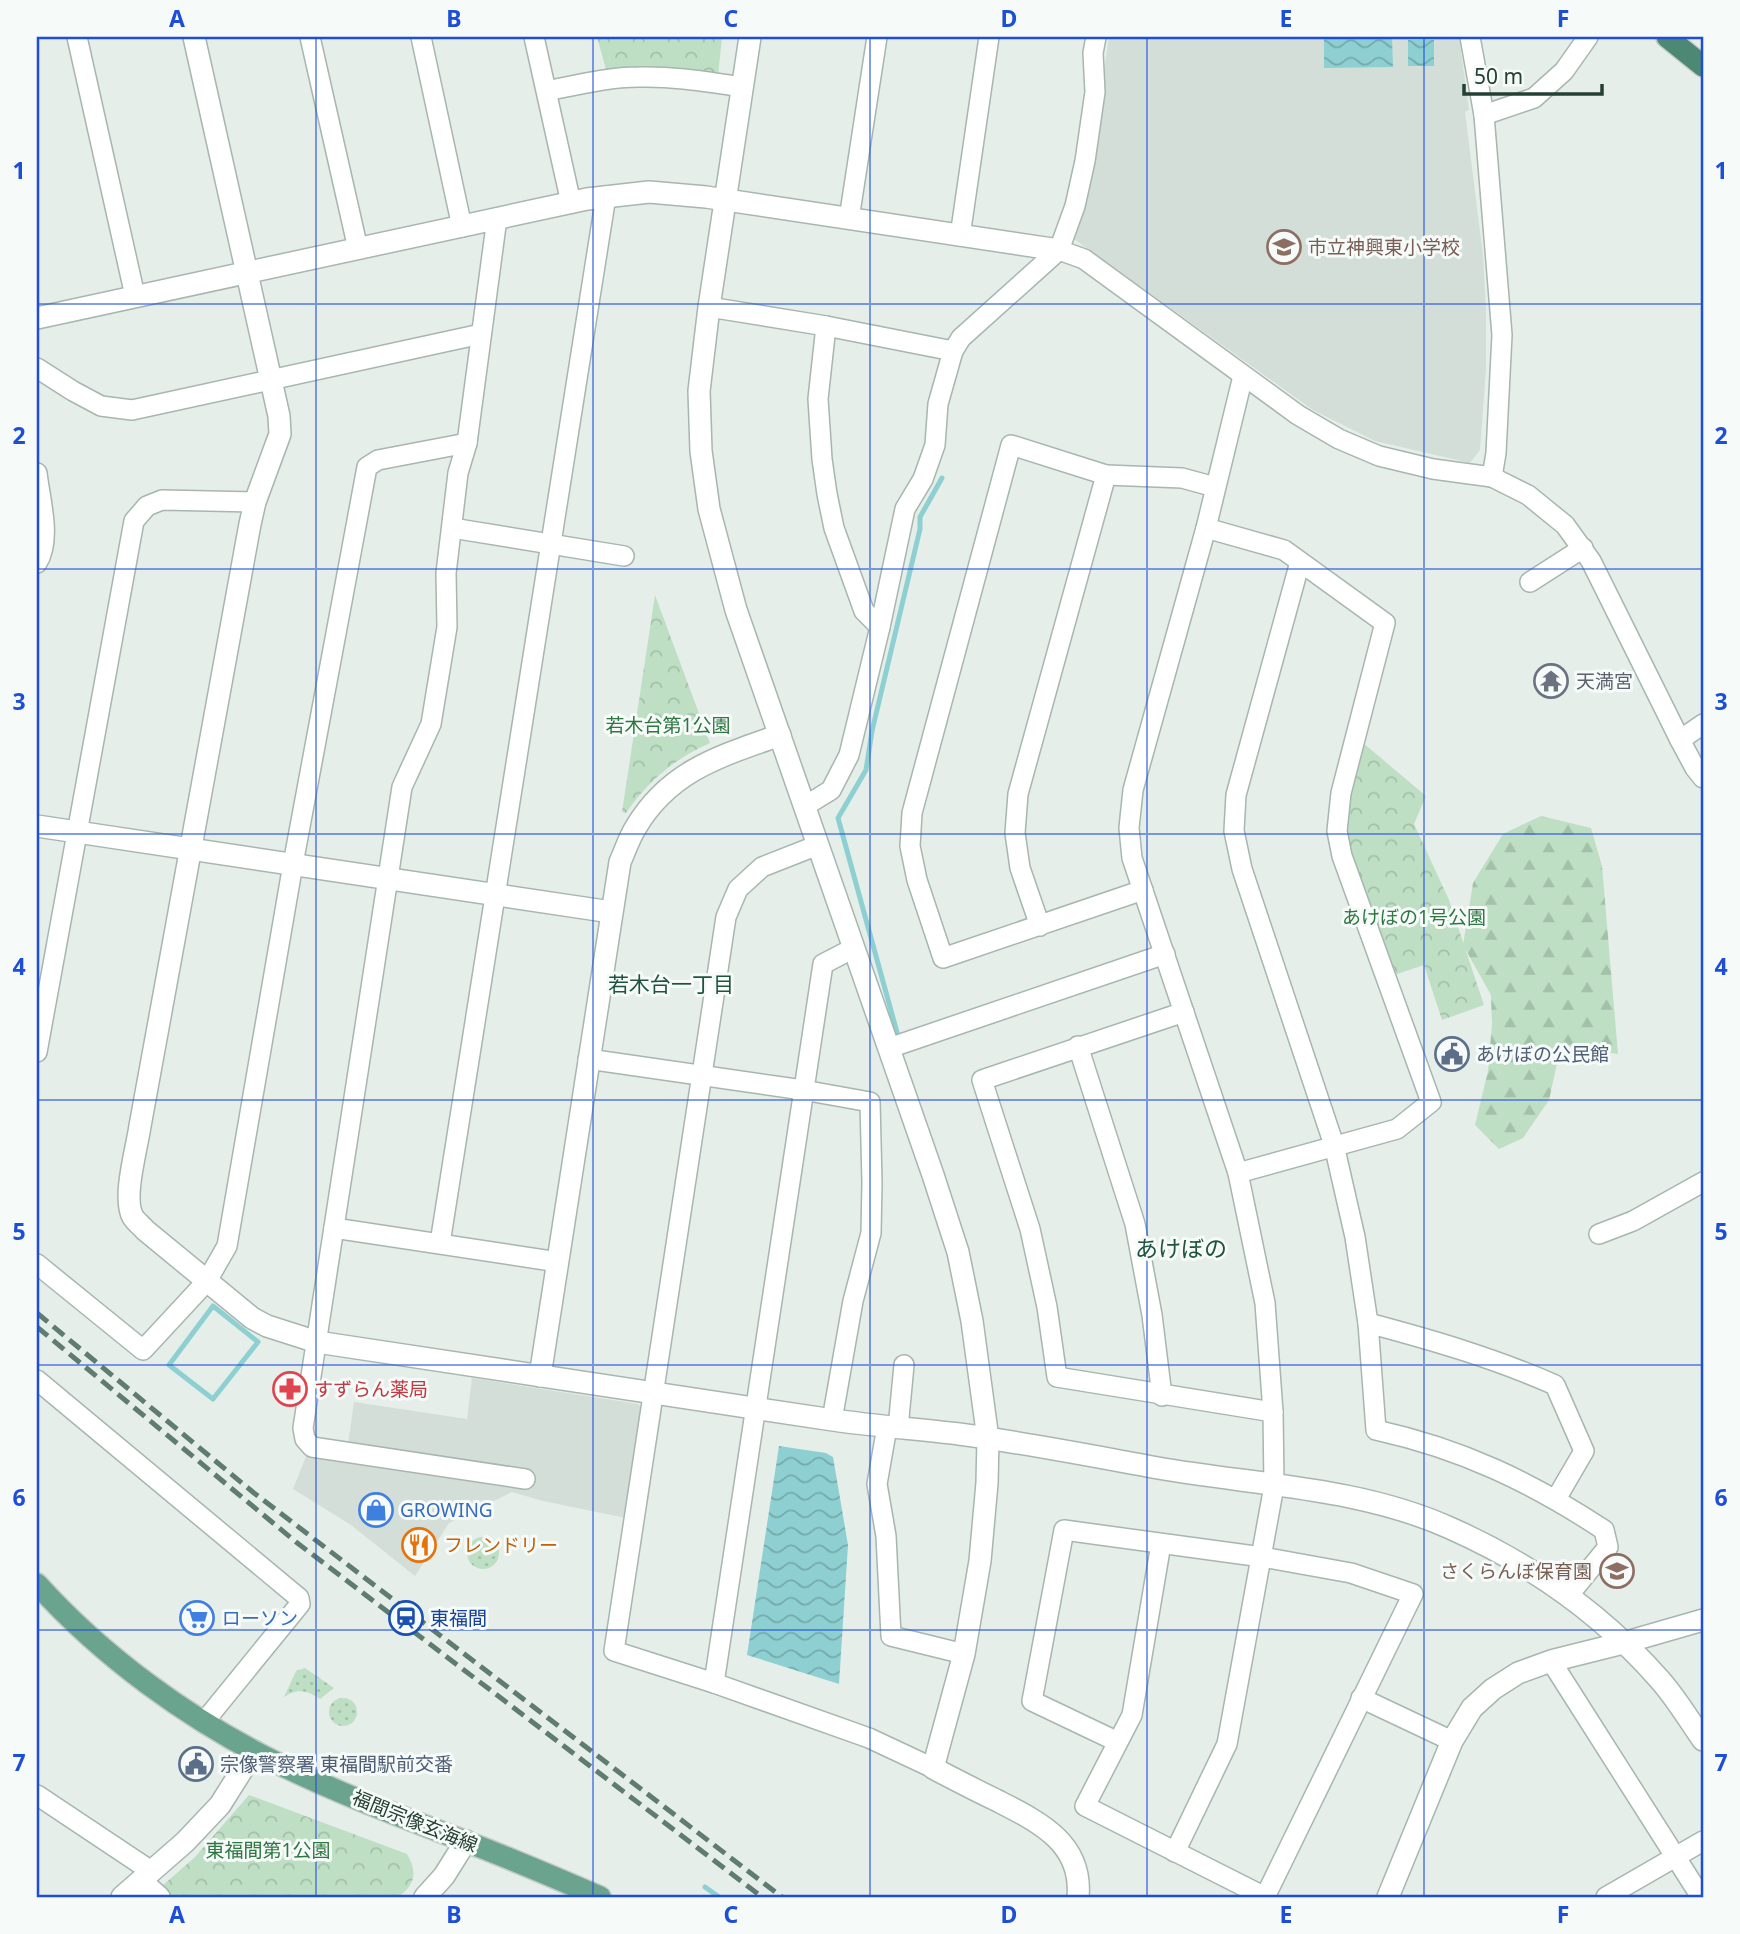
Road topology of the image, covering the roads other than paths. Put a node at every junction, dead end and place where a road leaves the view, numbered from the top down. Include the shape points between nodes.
1 (78, 37) edge
2 (194, 37) edge
3 (310, 37) edge
4 (421, 37) edge
5 (534, 37) edge
6 (750, 37) edge
7 (877, 37) edge
8 (989, 37) edge
9 (1096, 37) edge
10 (1470, 37) edge
11 (1588, 37) edge
12 (1667, 37) edge
13 (1703, 66) edge
14 (743, 87) junction
15 (547, 91) junction
16 (1484, 115) junction
17 (606, 196) junction
18 (725, 200) junction
19 (571, 203) junction
20 (497, 218) junction
21 (849, 219) junction
22 (462, 227) junction
23 (960, 236) junction
24 (358, 249) junction
25 (1059, 250) junction
26 (246, 272) junction
27 (135, 296) junction
28 (709, 307) junction
29 (37, 318) edge
30 (826, 326) junction
31 (481, 334) junction
32 (953, 351) junction
33 (37, 368) edge
34 (1243, 376) junction
35 (270, 379) junction
36 (467, 443) junction
37 (37, 473) edge
38 (1106, 475) junction
39 (1492, 477) junction
40 (1215, 487) junction
41 (255, 502) junction
42 (452, 528) junction
43 (1206, 528) junction
44 (552, 544) junction
45 (1583, 548) junction
46 (624, 556) dead end
47 (1300, 562) junction
48 (37, 563) edge
49 (1530, 582) dead end
50 (880, 627) junction
51 (1703, 724) edge
52 (780, 735) junction
53 (1680, 740) junction
54 (1703, 778) edge
55 (804, 806) junction
56 (37, 826) edge
57 (77, 832) junction
58 (818, 845) junction
59 (191, 849) junction
60 (293, 864) junction
61 (388, 879) junction
62 (1143, 890) junction
63 (495, 894) junction
64 (611, 912) junction
65 (1040, 926) junction
66 (854, 948) junction
67 (1165, 954) junction
68 (1184, 1012) junction
69 (1078, 1046) junction
70 (889, 1048) junction
71 (37, 1052) edge
72 (589, 1059) junction
73 (703, 1075) junction
74 (803, 1090) junction
75 (1334, 1145) junction
76 (1238, 1173) junction
77 (1703, 1182) edge
78 (334, 1228) junction
79 (1599, 1234) dead end
80 (440, 1243) junction
81 (558, 1262) junction
82 (37, 1264) edge
83 (207, 1281) junction
84 (1368, 1323) junction
85 (317, 1342) junction
86 (904, 1365) dead end
87 (540, 1376) junction
88 (37, 1380) edge
89 (654, 1394) junction
90 (1162, 1396) junction
91 (754, 1408) junction
92 (1273, 1412) junction
93 (832, 1420) junction
94 (892, 1427) junction
95 (988, 1439) junction
96 (525, 1479) dead end
97 (1274, 1486) junction
98 (1556, 1499) junction
99 (1161, 1544) junction
100 (1262, 1558) junction
101 (37, 1584) edge
102 (1568, 1596) junction
103 (1703, 1620) edge
104 (1623, 1643) junction
105 (964, 1654) junction
106 (1551, 1661) junction
107 (714, 1683) junction
108 (1361, 1698) junction
109 (204, 1722) junction
110 (1703, 1740) edge
111 (1452, 1741) junction
112 (1118, 1742) junction
113 (254, 1751) junction
114 (933, 1768) junction
115 (37, 1795) edge
116 (466, 1841) junction
117 (1703, 1841) edge
118 (1175, 1852) junction
119 (1678, 1858) junction
120 (146, 1876) junction
121 (122, 1897) edge
122 (159, 1897) edge
123 (425, 1897) edge
124 (600, 1897) edge
125 (1079, 1897) edge
126 (1388, 1897) edge
127 (1606, 1897) edge
128 (1701, 1897) edge

1 - 27 street
2 - 26 street
3 - 24 street
4 - 22 street
5 - 15 street
6 - 14 street
7 - 21 street
8 - 23 street
9 - 25 street via 1095,92 1084,161 1075,206
10 - 16 street
11 - 16 street via 1564,71 1534,98
12 - 13 highway
14 - 15 street via 637,76
14 - 18 street
15 - 19 street
16 - 39 street via 1502,335
17 - 18 street via 649,192
17 - 19 street
17 - 44 street
18 - 21 street
18 - 28 street
19 - 20 street
20 - 22 street
20 - 31 street
21 - 23 street
22 - 24 street
23 - 25 street
24 - 26 street
25 - 32 street via 961,338
25 - 34 street via 1084,259
26 - 27 street
26 - 35 street
27 - 29 street
28 - 30 street
28 - 52 street via 699,391 709,509 736,610
30 - 32 street
30 - 50 street via 818,399 827,494 834,528 864,611
31 - 35 street
31 - 36 street
32 - 50 street via 938,404 935,445 923,479 905,509
33 - 35 street via 100,406 132,410
34 - 39 street via 1308,421 1379,456
34 - 40 street
35 - 41 street via 280,434
36 - 42 street via 458,473
36 - 60 street via 377,460 368,467
37 - 48 street via 43,522 42,554
38 - 40 street via 1182,478
38 - 65 street via 1018,794 1015,833 1020,868
38 - 65 street via 1011,445 912,813 910,846 917,880 943,958
39 - 45 street via 1528,495 1565,525
40 - 43 street
41 - 57 street via 162,500 147,506 135,521
41 - 59 street
42 - 44 street
42 - 61 street via 446,573 447,627 431,724 402,787
43 - 47 street via 1284,550
43 - 62 street via 1133,790 1132,858
44 - 46 street
44 - 63 street
45 - 49 street
45 - 53 street
47 - 75 street via 1236,795 1234,831 1241,869
47 - 75 street via 1385,623 1341,793 1337,831 1431,1102 1397,1129
50 - 55 street via 849,755 831,790
51 - 53 street
52 - 55 street
52 - 64 street via 692,769 668,788 636,827 620,862
53 - 54 street
55 - 58 street
56 - 57 street
57 - 59 street
57 - 71 street
58 - 66 street
58 - 73 street via 762,867 738,889 726,917
59 - 60 street
59 - 83 street via 129,1204 145,1230
60 - 61 street
60 - 83 street via 227,1246
61 - 63 street
61 - 78 street
62 - 65 street
62 - 67 street
63 - 64 street
63 - 80 street
64 - 72 street
66 - 70 street
66 - 74 street via 823,964
67 - 68 street
67 - 70 street
68 - 69 street
68 - 76 street
69 - 90 street via 1135,1224
69 - 90 street via 982,1080 1030,1229 1057,1377
70 - 95 street via 958,1252
72 - 73 street
72 - 81 street
73 - 74 street
73 - 89 street
74 - 91 street
74 - 93 street via 870,1102 871,1233 853,1301
75 - 76 street
75 - 84 street
76 - 92 street via 1265,1303
77 - 79 street via 1633,1221
78 - 80 street
78 - 85 street
80 - 81 street
81 - 87 street
82 - 83 street via 143,1350
83 - 85 street via 259,1322
84 - 98 street via 1376,1430 1474,1458
84 - 98 street via 1457,1347 1555,1385 1584,1451
85 - 87 street
85 - 96 street via 303,1427 312,1447
86 - 94 street
87 - 89 street
88 - 109 street via 299,1598 300,1604
89 - 91 street
89 - 107 street via 614,1651
90 - 92 street
91 - 93 street
91 - 107 street
92 - 97 street
93 - 94 street
94 - 95 street
94 - 105 street via 877,1484 886,1536 891,1636
95 - 97 street
95 - 105 street via 980,1561
97 - 100 street
97 - 102 street via 1387,1506 1445,1526 1491,1547
98 - 102 street via 1604,1530 1608,1547
99 - 100 street
99 - 112 street via 1132,1715
99 - 112 street via 1064,1530 1032,1701
100 - 108 street via 1351,1573 1413,1594
100 - 118 street via 1227,1744
101 - 109 main road, 福間宗像玄海線 via 122,1664
102 - 104 street
103 - 104 street
104 - 106 street
104 - 110 street via 1660,1679
105 - 114 street
106 - 111 street via 1518,1673 1493,1689 1472,1708
106 - 119 street
107 - 114 street via 869,1738
108 - 111 street
108 - 118 street via 1265,1897
109 - 113 main road, 福間宗像玄海線
111 - 126 street
112 - 118 street via 1085,1807
113 - 116 main road, 福間宗像玄海線 via 373,1806
113 - 120 street via 220,1805
114 - 125 street via 1044,1825 1072,1859
115 - 120 street
116 - 123 street
116 - 124 main road, 福間宗像玄海線
117 - 119 street
119 - 127 street
119 - 128 street
120 - 121 street
120 - 122 street

